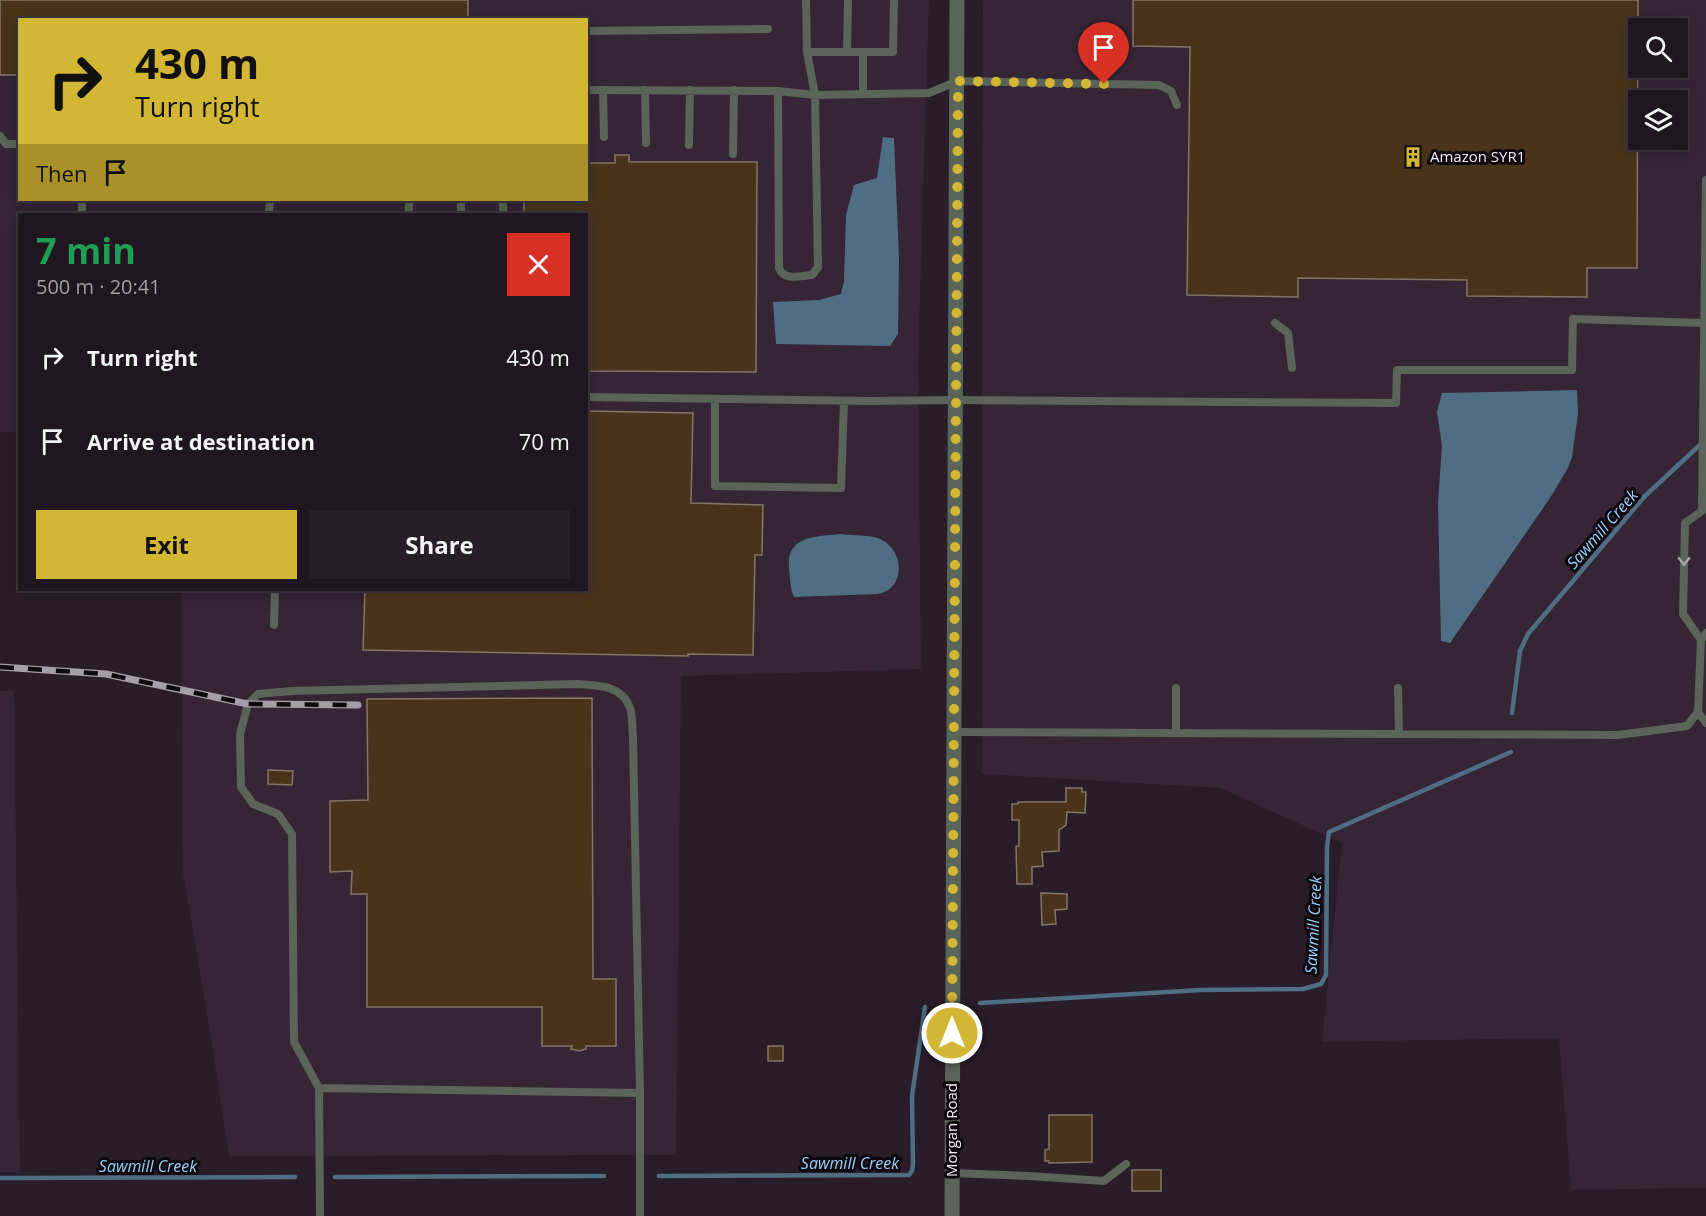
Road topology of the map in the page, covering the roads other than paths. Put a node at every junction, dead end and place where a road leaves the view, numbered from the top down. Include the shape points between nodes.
1 (806, 0) edge
2 (848, 0) edge
3 (894, 0) edge
4 (957, 0) edge
5 (768, 29) dead end
6 (588, 31) edge
7 (807, 52) junction
8 (847, 52) junction
9 (863, 52) junction
10 (958, 81) junction
11 (588, 90) edge
12 (603, 90) junction
13 (645, 90) junction
14 (690, 90) junction
15 (734, 90) junction
16 (778, 91) junction
17 (863, 93) junction
18 (815, 95) junction
19 (1177, 105) dead end
20 (0, 136) edge
21 (604, 137) dead end
22 (646, 143) dead end
23 (18, 144) edge
24 (689, 145) dead end
25 (733, 154) dead end
26 (1706, 180) edge
27 (1275, 323) dead end
28 (1704, 323) junction
29 (1292, 368) dead end
30 (588, 397) edge
31 (715, 399) junction
32 (956, 400) junction
33 (844, 401) junction
34 (1704, 452) edge
35 (1704, 512) edge
36 (275, 591) edge
37 (274, 625) dead end
38 (1703, 637) edge
39 (1176, 688) dead end
40 (1398, 688) dead end
41 (1698, 712) junction
42 (1706, 723) edge
43 (954, 732) junction
44 (1176, 733) junction
45 (1399, 734) junction
46 (320, 1088) junction
47 (640, 1093) junction
48 (1126, 1164) dead end
49 (952, 1173) junction
50 (320, 1216) edge
51 (640, 1216) edge
52 (952, 1216) edge

1 - 7 lane
2 - 8 lane
3 - 9 lane via 893,52
4 - 10 street, Morgan Road
5 - 6 lane
7 - 8 lane
7 - 18 lane
8 - 9 lane
9 - 17 lane
10 - 17 lane via 929,93
10 - 19 lane via 1159,85 1171,91
10 - 32 street, Morgan Road
11 - 12 lane
12 - 13 lane
12 - 21 lane
13 - 14 lane
13 - 22 lane
14 - 15 lane
14 - 24 lane
15 - 16 lane
15 - 25 lane
16 - 18 lane
16 - 18 lane via 779,268 787,277 812,275 818,267
17 - 18 lane
20 - 23 lane via 6,144
26 - 28 lane
27 - 29 lane via 1288,333
28 - 32 lane via 1574,319 1572,370 1397,370 1396,403
28 - 34 lane
30 - 31 lane
31 - 33 lane
31 - 33 lane via 715,486 761,487 841,488
32 - 33 lane
32 - 43 street, Morgan Road
34 - 35 lane
35 -> 38 lane via 1685,524 1683,614
36 - 37 lane
38 - 41 lane
39 - 44 lane
40 - 45 lane
41 - 42 lane
41 - 45 lane via 1687,726 1618,735
43 - 44 lane
43 - 49 street, Morgan Road
44 - 45 lane
46 - 47 lane
46 - 47 lane via 294,1042 292,834 278,814 253,804 241,787 240,734 248,704 258,694 291,691 577,684 603,685 622,694 631,709
46 - 50 lane
47 - 51 lane
48 - 49 lane via 1104,1181
49 - 52 street, Morgan Road

